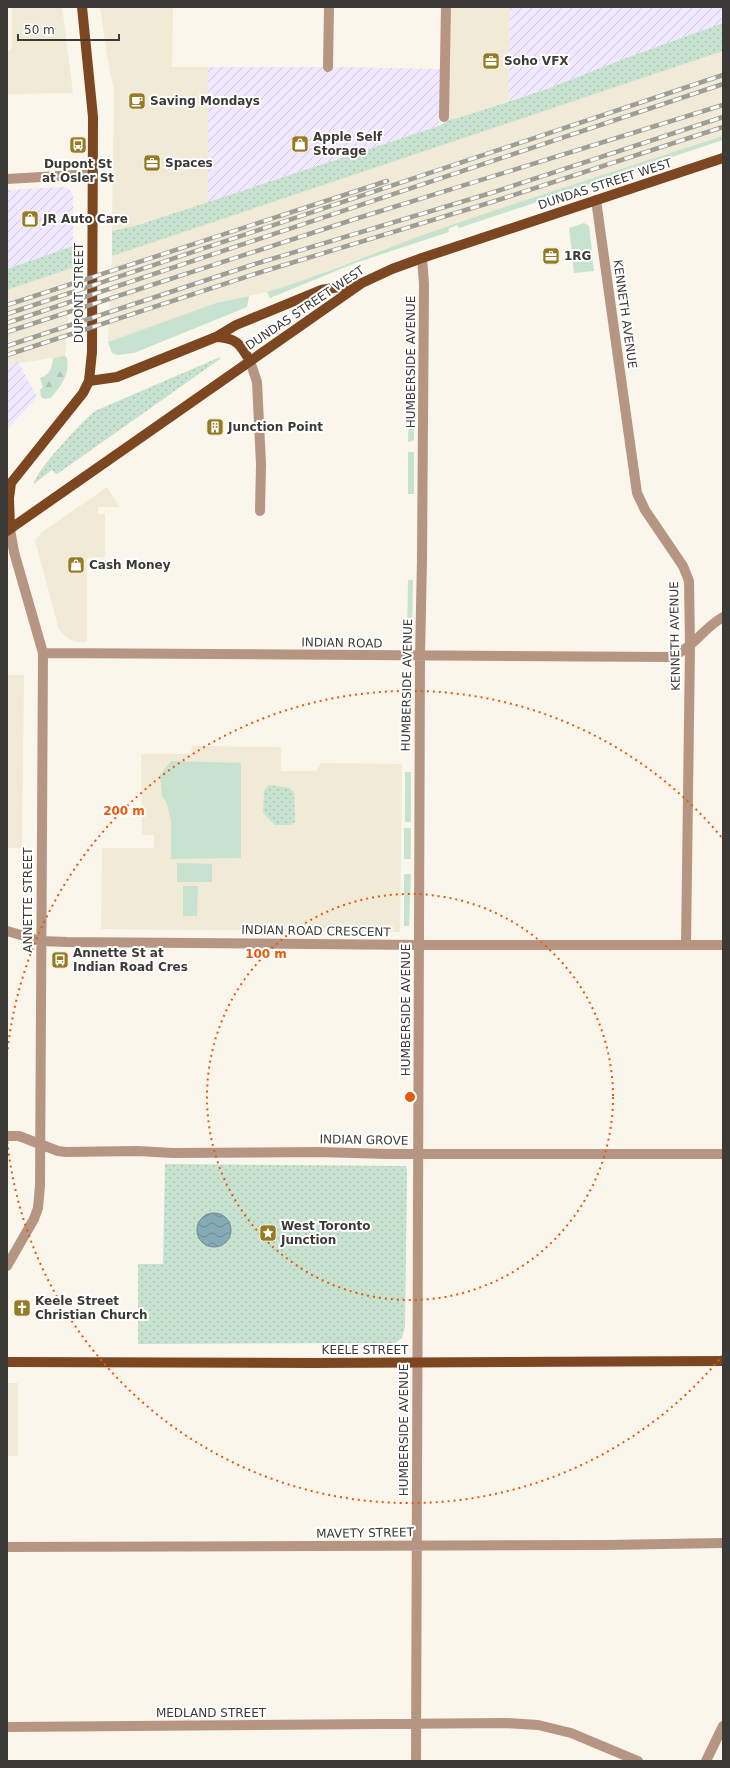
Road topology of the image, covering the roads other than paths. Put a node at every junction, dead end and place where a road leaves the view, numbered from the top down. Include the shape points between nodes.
1 (82, 7) edge
2 (329, 7) edge
3 (446, 7) edge
4 (328, 67) dead end
5 (444, 117) dead end
6 (723, 158) edge
7 (93, 174) junction
8 (7, 179) edge
9 (596, 200) junction
10 (422, 258) junction
11 (362, 283) junction
12 (216, 337) junction
13 (250, 361) junction
14 (89, 381) junction
15 (8, 483) edge
16 (260, 511) dead end
17 (8, 530) edge
18 (723, 617) edge
19 (690, 646) junction
20 (43, 653) junction
21 (420, 657) junction
22 (7, 931) edge
23 (41, 941) junction
24 (419, 945) junction
25 (686, 945) junction
26 (723, 945) edge
27 (7, 1136) edge
28 (39, 1144) junction
29 (419, 1153) junction
30 (723, 1154) edge
31 (7, 1266) edge
32 (723, 1361) edge
33 (7, 1362) edge
34 (418, 1362) junction
35 (723, 1543) edge
36 (416, 1545) junction
37 (7, 1547) edge
38 (416, 1725) junction
39 (723, 1726) edge
40 (7, 1727) edge
41 (416, 1761) edge
42 (638, 1761) edge
43 (706, 1761) edge

1 - 7 main road, DUPONT STREET via 93,117
2 - 4 street
3 - 5 street
6 - 9 main road, DUNDAS STREET WEST
7 - 8 street
7 - 14 main road, DUPONT STREET via 92,352
9 - 10 main road, DUNDAS STREET WEST
9 - 19 street, KENNETH AVENUE via 636,493 687,574
10 - 11 main road, DUNDAS STREET WEST
10 - 21 street, HUMBERSIDE AVENUE via 424,284
11 - 12 main road via 321,290 236,325
11 - 13 main road, DUNDAS STREET WEST
12 - 13 main road via 227,337 237,341
12 - 14 main road via 117,377
13 - 16 street via 257,382 261,464
13 - 17 main road, DUNDAS STREET WEST
14 - 15 main road, DUPONT STREET via 74,405
15 - 17 main road, DUPONT STREET
17 - 20 street, ANNETTE STREET
18 - 19 street, INDIAN ROAD via 714,622
19 - 21 street, INDIAN ROAD via 670,657
19 - 25 street, KENNETH AVENUE
20 - 21 street, INDIAN ROAD
20 - 23 street, ANNETTE STREET
21 - 24 street, HUMBERSIDE AVENUE
22 - 23 street, INDIAN ROAD CRESCENT
23 - 24 street, INDIAN ROAD CRESCENT
23 - 28 street, ANNETTE STREET
24 - 25 street, INDIAN ROAD CRESCENT
24 - 29 street, HUMBERSIDE AVENUE
25 - 26 street, INDIAN ROAD CRESCENT
27 - 28 street, INDIAN GROVE via 20,1136
28 - 29 street, INDIAN GROVE via 62,1151 137,1151 173,1154
28 - 31 street, ANNETTE STREET via 38,1208
29 - 30 street, INDIAN GROVE
29 - 34 street, HUMBERSIDE AVENUE
32 - 34 main road, KEELE STREET
33 - 34 main road, KEELE STREET
34 - 36 street, HUMBERSIDE AVENUE
35 - 36 street, MAVETY STREET
36 - 37 street, MAVETY STREET
36 - 38 street, HUMBERSIDE AVENUE
38 - 40 street, MEDLAND STREET
38 - 41 street, HUMBERSIDE AVENUE
38 - 42 street, MEDLAND STREET via 538,1725 571,1733
39 - 43 street

